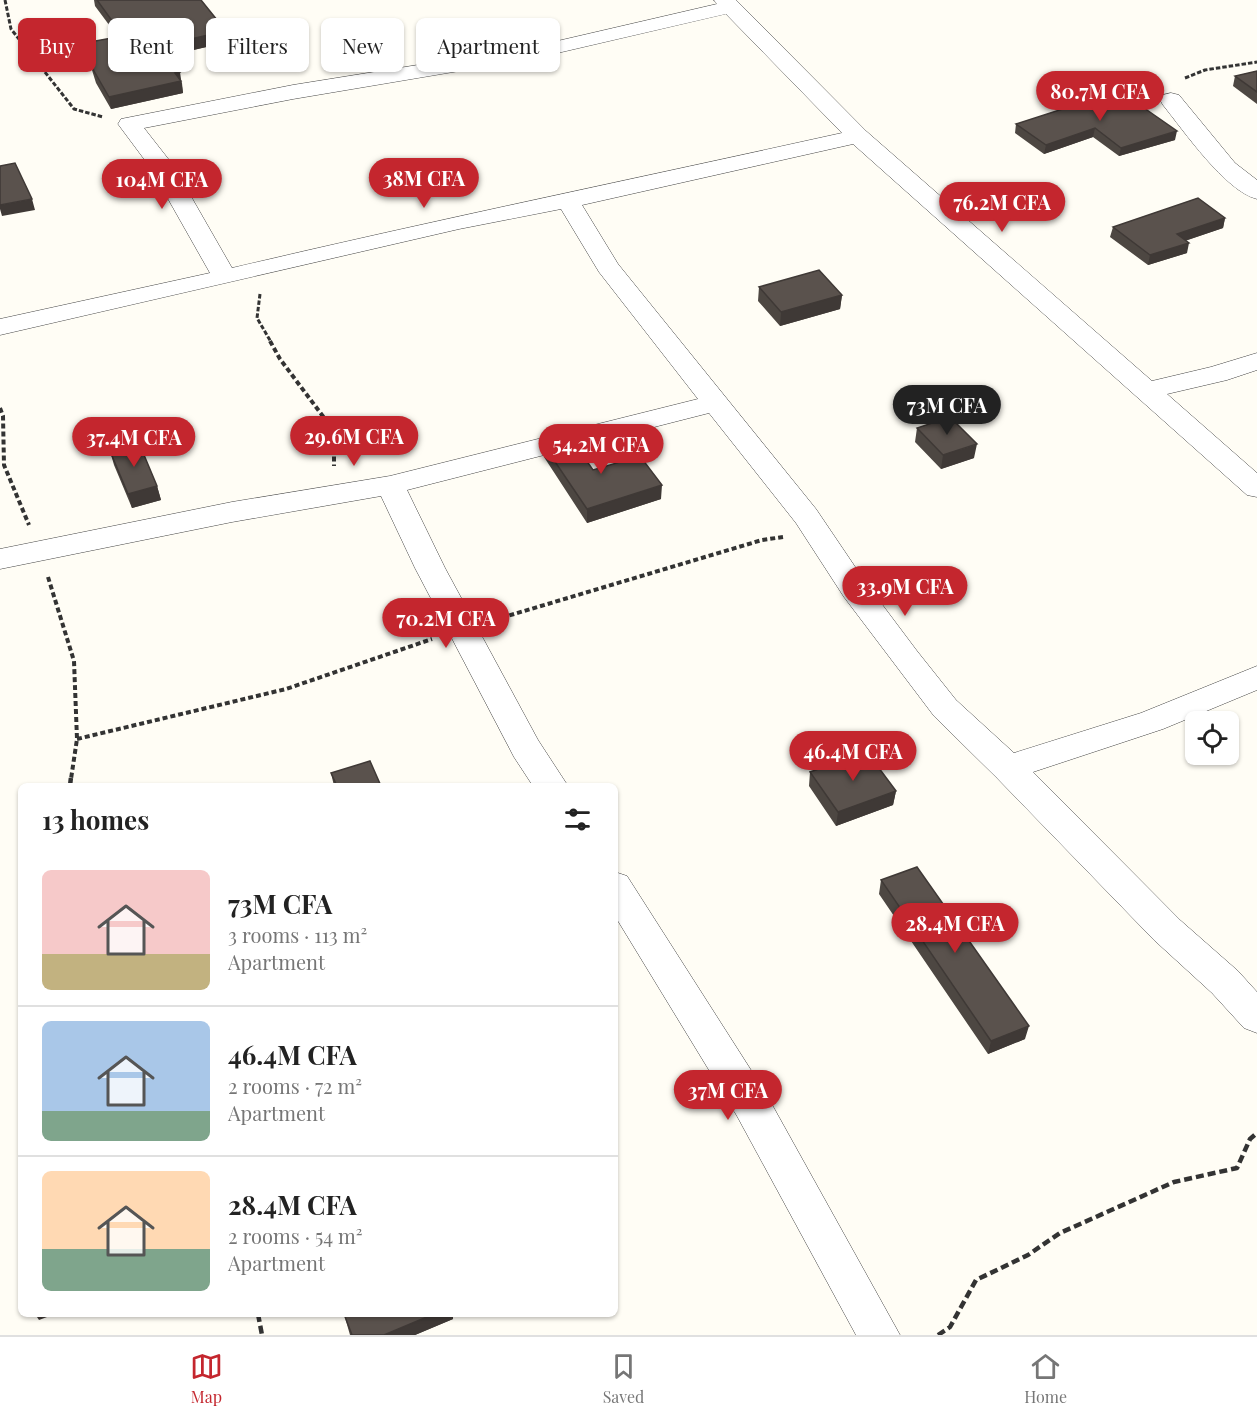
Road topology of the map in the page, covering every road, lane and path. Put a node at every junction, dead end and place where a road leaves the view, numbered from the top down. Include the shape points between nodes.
1 (4, 0) edge
2 (727, 3) edge
3 (1257, 62) edge
4 (1205, 70) dead end
5 (1171, 100) dead end
6 (129, 124) junction
7 (858, 136) junction
8 (1257, 192) edge
9 (568, 201) junction
10 (262, 269) junction
11 (225, 278) junction
12 (0, 327) edge
13 (1257, 361) edge
14 (1147, 390) junction
15 (714, 403) junction
16 (0, 408) edge
17 (390, 485) junction
18 (1257, 488) edge
19 (334, 494) junction
20 (817, 532) junction
21 (40, 551) junction
22 (0, 559) edge
23 (462, 629) junction
24 (1257, 677) edge
25 (77, 739) junction
26 (1008, 768) junction
27 (70, 783) edge
28 (549, 783) edge
29 (618, 891) edge
30 (1257, 1017) edge
31 (1257, 1133) edge
32 (258, 1317) edge
33 (261, 1335) edge
34 (879, 1335) edge
35 (938, 1335) edge

1 - 6 path via 11,29 74,109
2 - 6 street via 536,52
2 - 7 street
3 - 4 path
5 - 8 street via 1227,168
6 - 11 street via 160,165
7 - 9 street
7 - 14 street
9 - 10 street via 459,222
9 - 15 street via 608,267
10 - 11 street
10 - 19 path via 257,318 280,359 334,431
11 - 12 street
13 - 14 street
14 - 18 street
15 - 17 street
15 - 20 street
16 - 21 path via 4,465
17 - 19 street
17 - 23 street
19 - 21 street
20 - 23 path via 762,540
20 - 26 street via 945,708
21 - 22 street
21 - 25 path via 74,660
23 - 25 path via 286,689
23 - 28 street
24 - 26 street via 1152,721
25 - 27 path
26 - 30 street
29 - 34 street via 751,1104
31 - 35 path via 1250,1139 1237,1168 1174,1182 1060,1233 1028,1255 976,1280 950,1327
32 - 33 path

